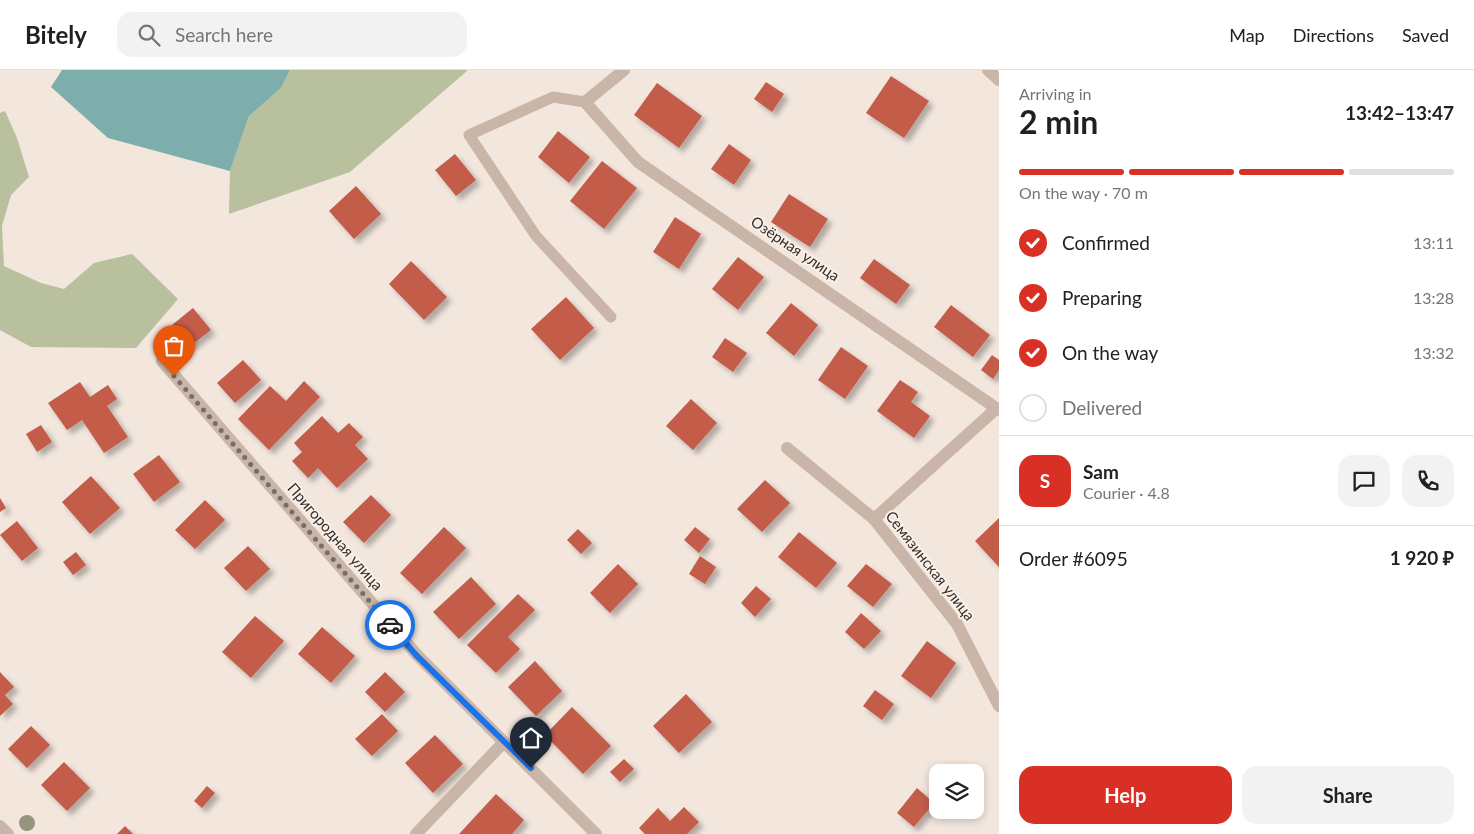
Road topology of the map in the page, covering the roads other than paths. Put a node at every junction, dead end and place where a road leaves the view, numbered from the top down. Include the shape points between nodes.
1 (624, 70) edge
2 (988, 70) edge
3 (999, 80) edge
4 (585, 102) junction
5 (611, 317) dead end
6 (162, 361) dead end
7 (998, 409) edge
8 (786, 448) dead end
9 (874, 520) junction
10 (999, 706) edge
11 (504, 742) junction
12 (0, 826) edge
13 (8, 834) edge
14 (416, 834) edge
15 (596, 834) edge

1 - 4 street
2 - 3 street
4 - 5 lane via 552,97 468,135 536,236
4 - 7 street, Озёрная улица via 638,162
6 - 11 street, Пригородная улица via 416,655
7 - 9 street
8 - 9 street, Семязинская улица
9 - 10 street, Семязинская улица via 957,624
11 - 14 street
11 - 15 street, Пригородная улица
12 - 13 street

